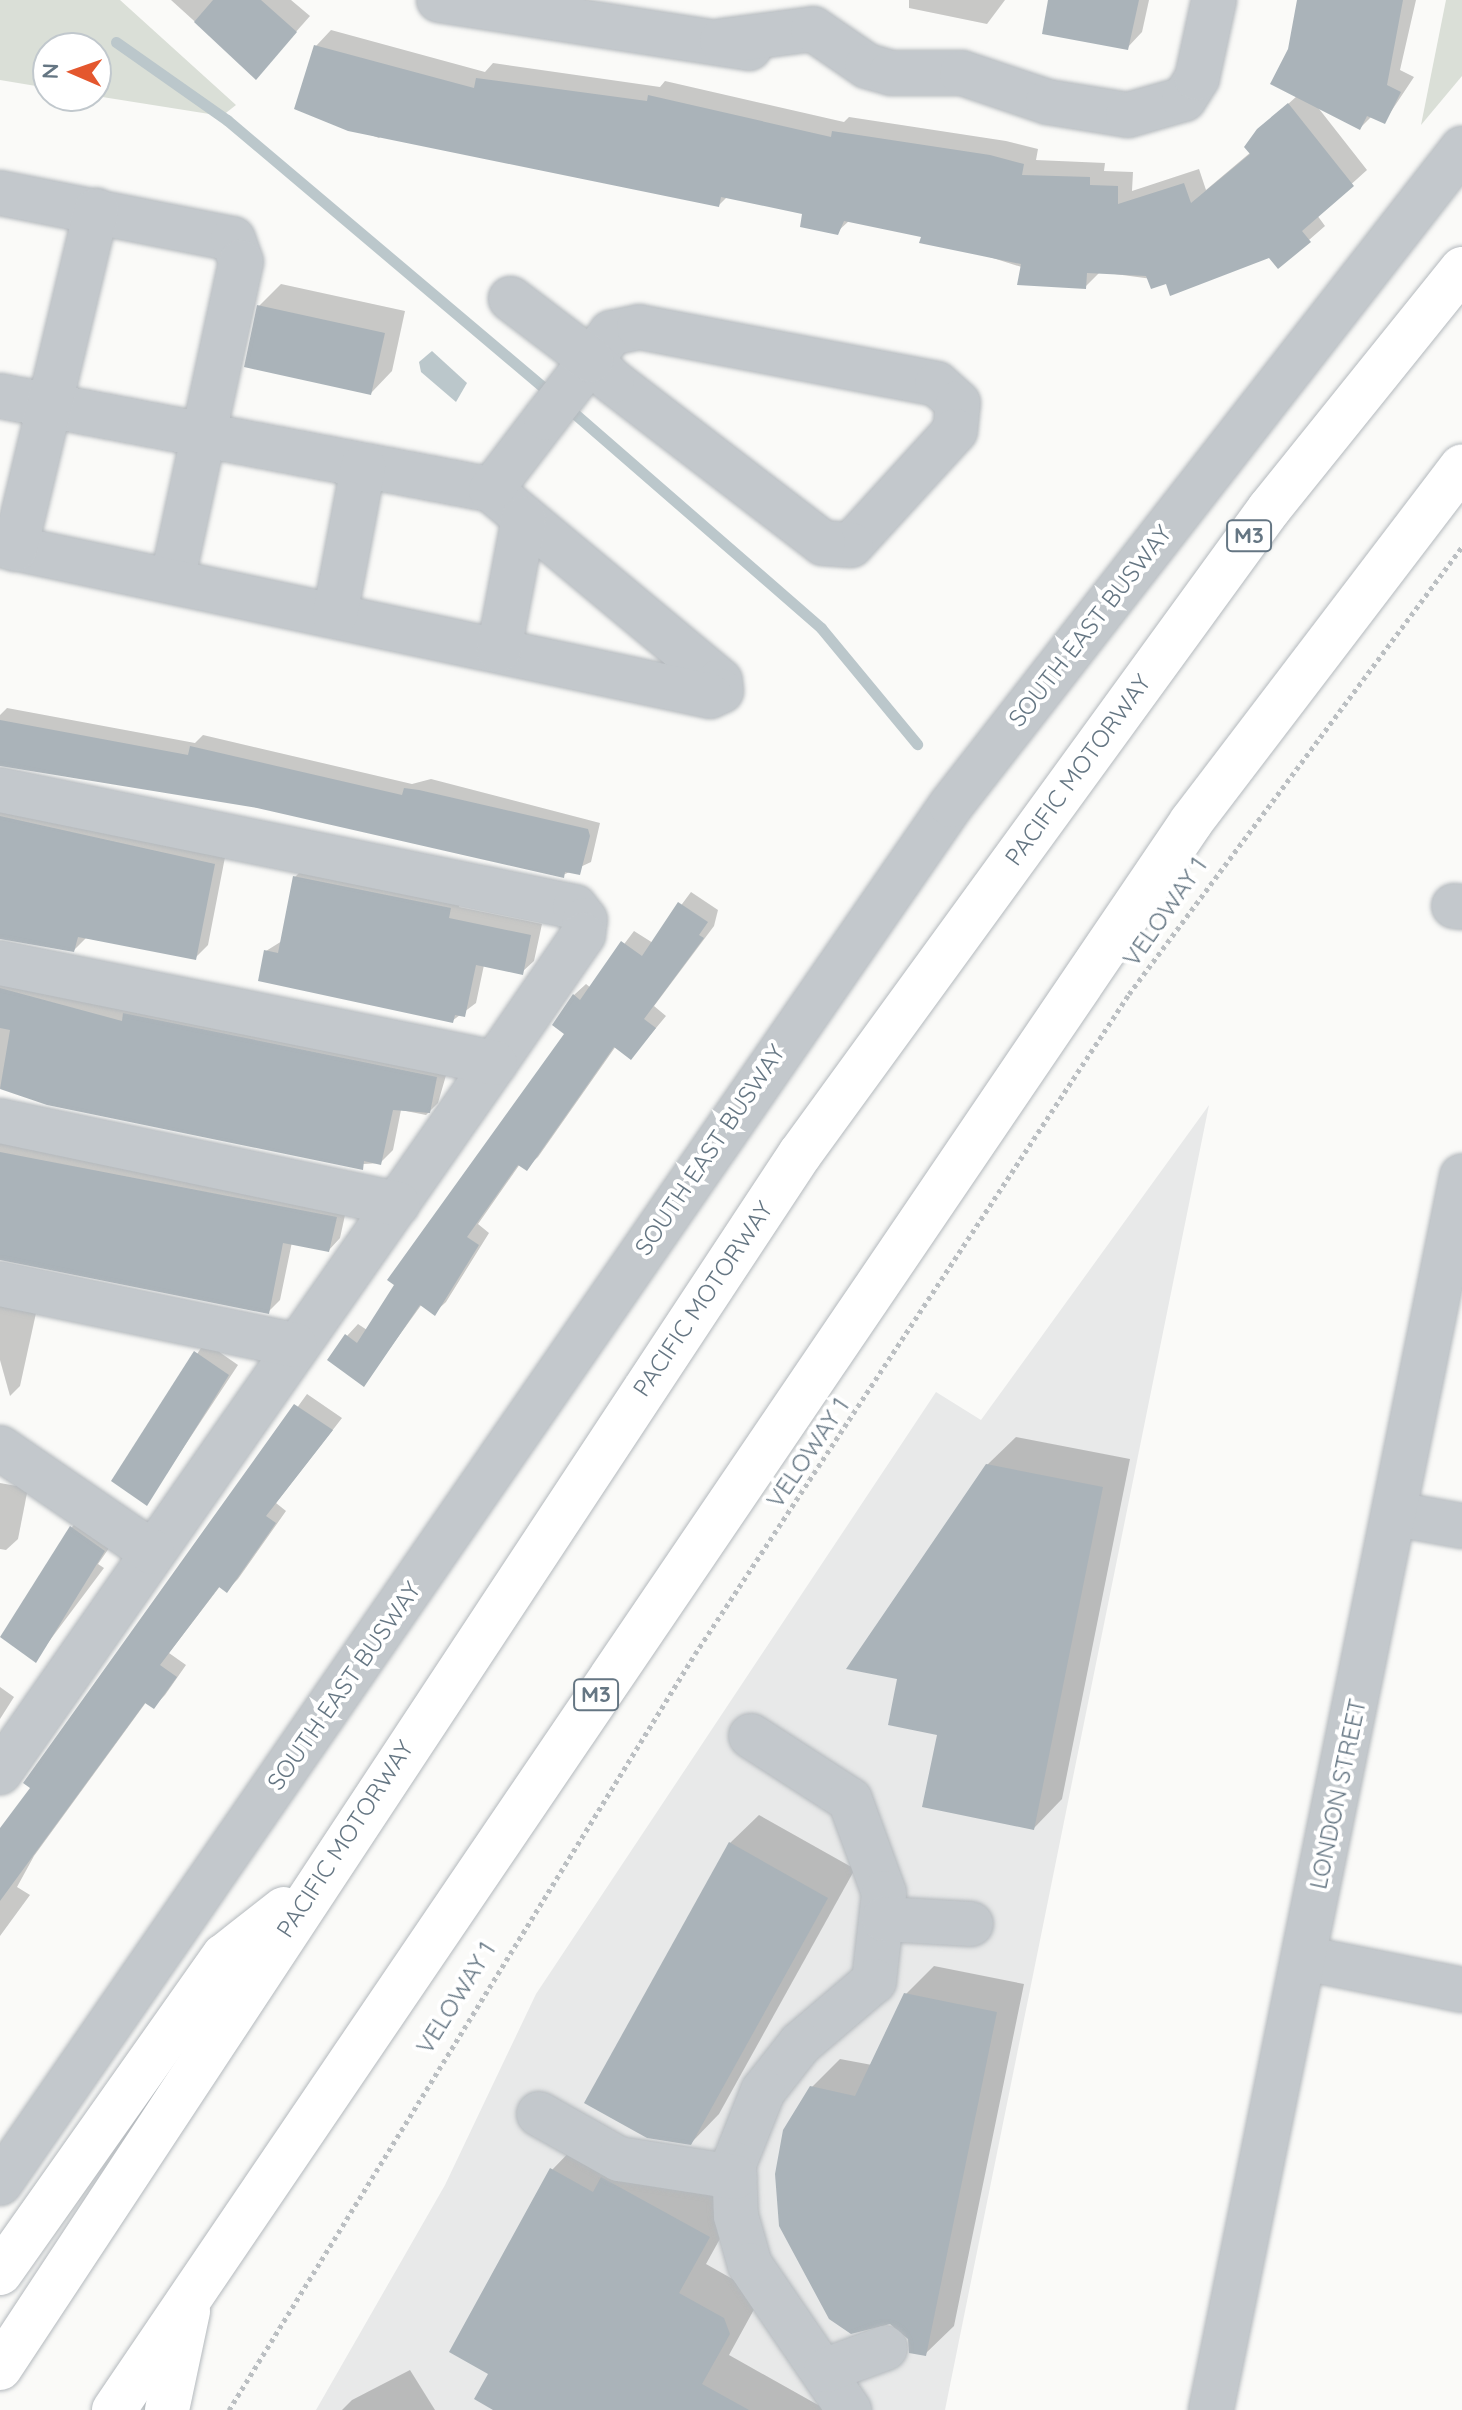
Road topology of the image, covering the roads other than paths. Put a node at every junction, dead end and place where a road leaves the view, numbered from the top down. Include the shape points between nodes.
1 (439, 0) edge
2 (1214, 0) edge
3 (829, 18) edge
4 (1462, 149) edge
5 (0, 193) edge
6 (96, 211) junction
7 (1462, 269) edge
8 (511, 299) dead end
9 (569, 388) junction
10 (0, 396) edge
11 (50, 406) junction
12 (205, 437) junction
13 (1462, 466) edge
14 (363, 467) junction
15 (491, 490) junction
16 (524, 518) junction
17 (8, 547) edge
18 (172, 581) junction
19 (335, 615) junction
20 (499, 650) junction
21 (0, 790) edge
22 (0, 963) edge
23 (495, 1063) junction
24 (0, 1121) edge
25 (1462, 1176) edge
26 (397, 1204) junction
27 (0, 1284) edge
28 (295, 1345) junction
29 (0, 1448) edge
30 (1396, 1514) junction
31 (1462, 1526) edge
32 (152, 1552) junction
33 (751, 1736) dead end
34 (0, 1772) edge
35 (314, 1885) junction
36 (884, 1919) junction
37 (971, 1924) dead end
38 (1304, 1958) junction
39 (1462, 1990) edge
40 (539, 2114) dead end
41 (735, 2177) junction
42 (0, 2183) edge
43 (0, 2273) edge
44 (191, 2296) junction
45 (885, 2348) dead end
46 (0, 2368) edge
47 (826, 2370) junction
48 (114, 2410) edge
49 (167, 2410) edge
50 (849, 2410) edge
51 (1211, 2410) edge

1 - 3 street via 722,41
2 - 3 street via 1197,78 1184,99 1128,115 1083,111 962,73 921,70
4 - 42 street, SOUTH EAST BUSWAY via 951,805
5 - 6 street
6 - 11 street
6 - 12 street via 233,239 241,262
7 - 35 highway, PACIFIC MOTORWAY / M3 via 1269,509 800,1154
8 - 9 street
9 - 9 street via 611,333 639,327 937,384 958,403 955,431 851,545 823,543
9 - 15 street
10 - 11 street
11 - 12 street
11 - 17 street
12 - 14 street
12 - 18 street
13 - 44 highway, M3 via 1191,822
14 - 15 street
14 - 19 street
15 - 16 street
16 - 20 street
16 - 20 street via 720,681 721,691 710,696
17 - 18 street
18 - 19 street
19 - 20 street
21 - 23 street via 575,907 585,920 583,935
22 - 23 street
23 - 26 street
24 - 26 street
25 - 30 street, LONDON STREET
26 - 28 street
27 - 28 street
28 - 32 street
29 - 32 street
30 - 31 street
30 - 38 street, LONDON STREET
32 - 34 street
33 - 36 street via 850,1800 884,1893
35 - 43 highway via 224,1956
35 - 46 highway, PACIFIC MOTORWAY / M3
36 - 37 street
36 - 41 street via 874,1981 800,2044 763,2091
38 - 39 street
38 - 51 street, LONDON STREET
40 - 41 street via 619,2159
41 - 47 street via 750,2265
44 - 48 highway, M3
44 - 49 highway
45 - 47 street
47 - 50 street

